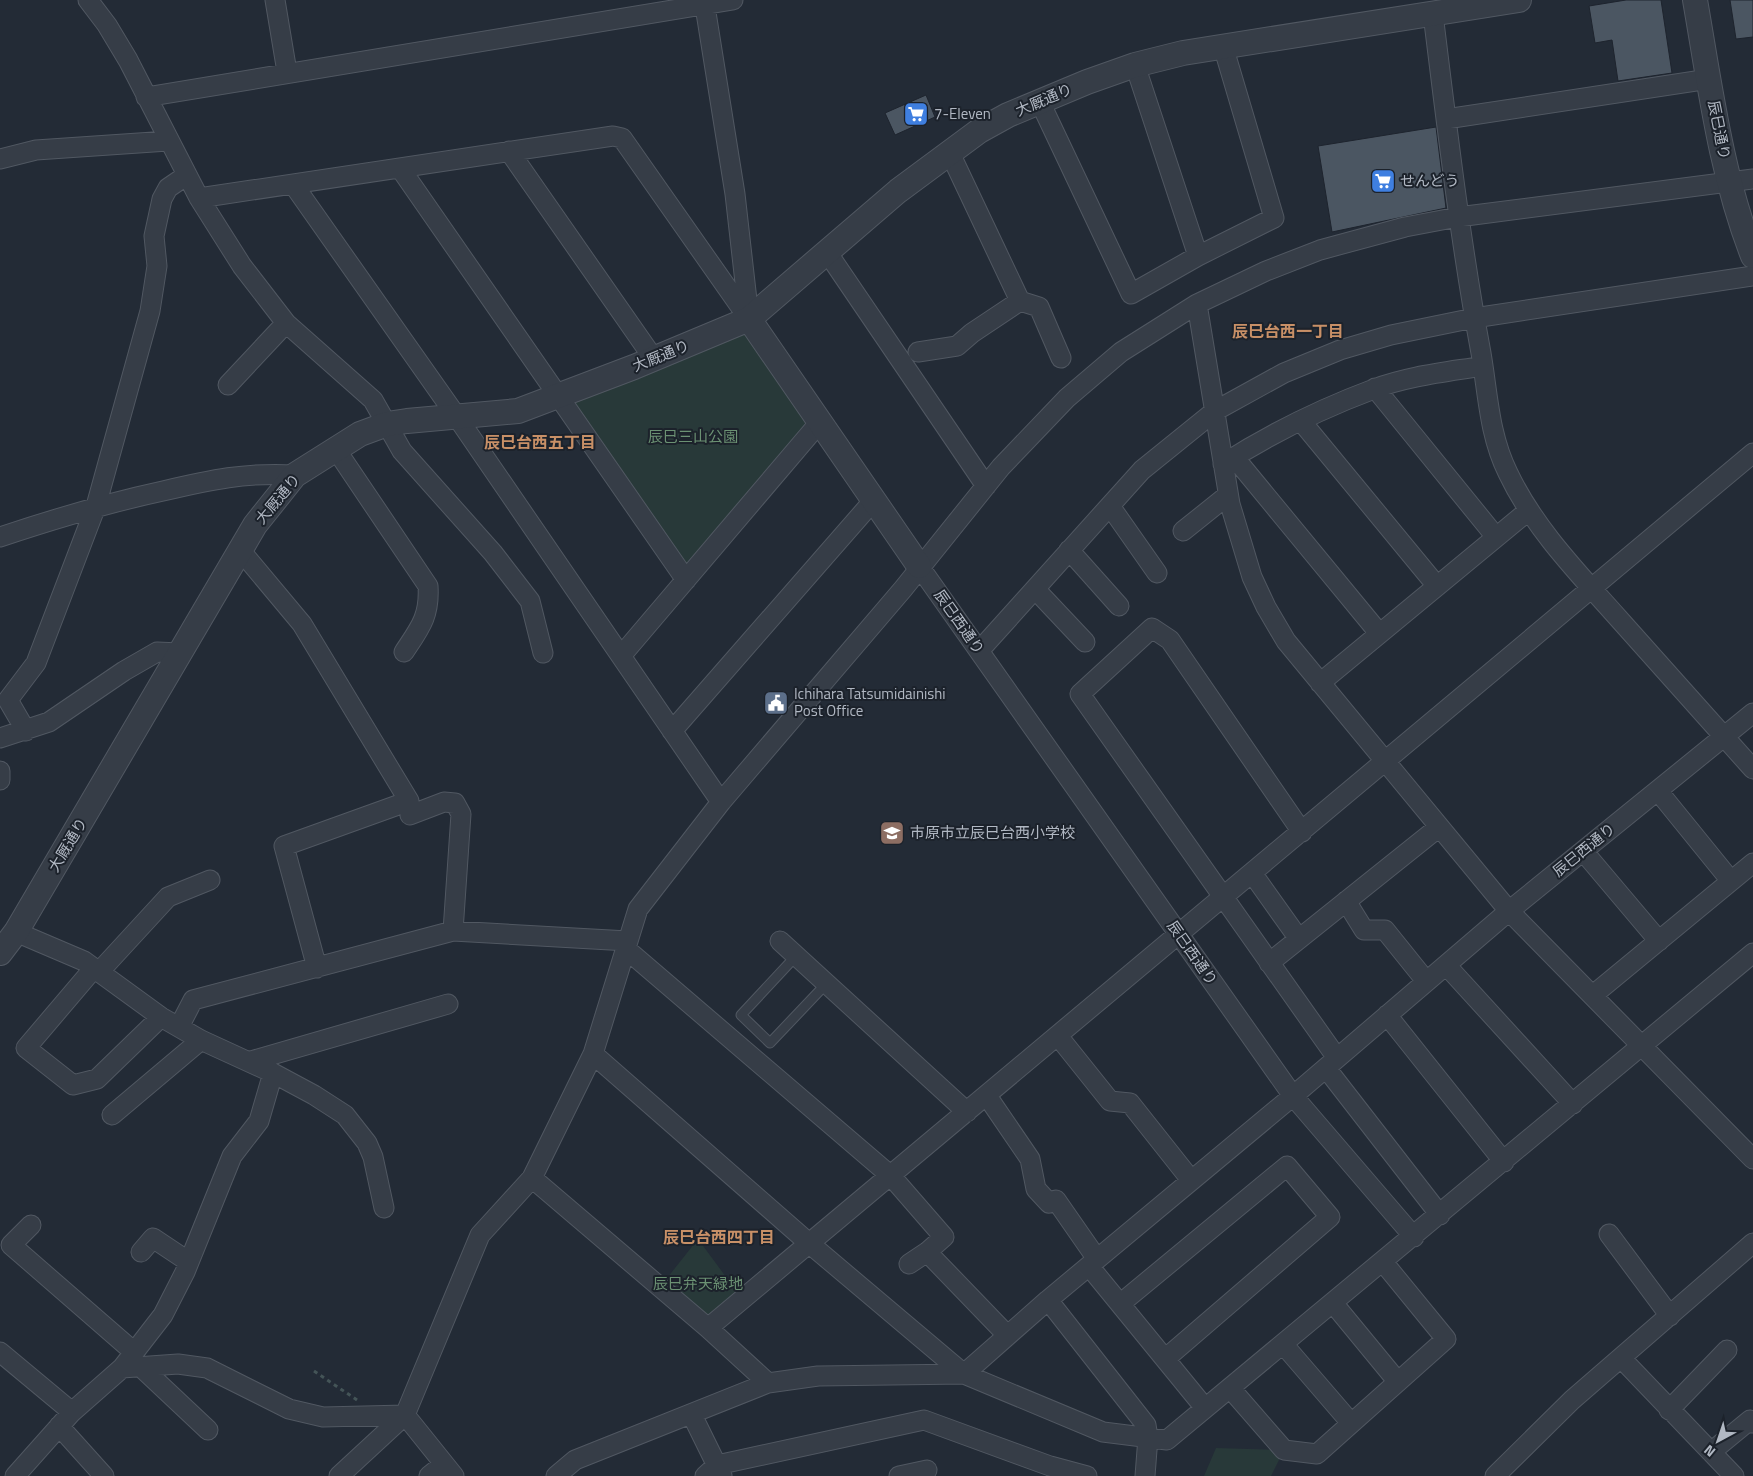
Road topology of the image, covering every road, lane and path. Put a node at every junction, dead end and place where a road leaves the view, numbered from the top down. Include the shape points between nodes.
1 (88, 0) edge
2 (276, 0) edge
3 (733, 0) edge
4 (1519, 0) edge
5 (1696, 0) edge
6 (704, 3) edge
7 (1432, 14) junction
8 (1223, 46) junction
9 (1136, 66) junction
10 (287, 72) junction
11 (1709, 80) junction
12 (146, 97) junction
13 (1040, 102) junction
14 (1446, 119) junction
15 (168, 141) junction
16 (509, 151) junction
17 (949, 151) junction
18 (0, 159) edge
19 (400, 168) junction
20 (186, 175) junction
21 (1753, 179) edge
22 (1728, 182) junction
23 (293, 184) junction
24 (199, 198) junction
25 (1458, 218) junction
26 (827, 252) junction
27 (1198, 256) junction
28 (1753, 256) edge
29 (1753, 276) edge
30 (1020, 301) junction
31 (1197, 304) junction
32 (1474, 318) junction
33 (749, 320) junction
34 (286, 323) junction
35 (918, 352) dead end
36 (1061, 358) dead end
37 (654, 359) junction
38 (1483, 366) junction
39 (228, 385) dead end
40 (1375, 388) junction
41 (558, 396) junction
42 (1215, 411) junction
43 (457, 417) junction
44 (1301, 421) junction
45 (820, 422) junction
46 (387, 424) junction
47 (335, 448) junction
48 (1753, 454) edge
49 (1229, 460) junction
50 (295, 476) junction
51 (986, 486) junction
52 (1228, 495) junction
53 (874, 500) junction
54 (96, 506) junction
55 (1110, 506) junction
56 (1528, 511) junction
57 (1183, 531) dead end
58 (0, 536) edge
59 (1496, 537) junction
60 (1069, 550) junction
61 (240, 551) junction
62 (919, 566) junction
63 (1157, 573) dead end
64 (686, 580) junction
65 (1437, 586) junction
66 (1034, 589) junction
67 (1592, 589) junction
68 (1119, 606) dead end
69 (1379, 633) junction
70 (1085, 642) dead end
71 (979, 651) junction
72 (404, 652) dead end
73 (180, 653) junction
74 (543, 653) dead end
75 (621, 656) junction
76 (1320, 683) junction
77 (1753, 713) edge
78 (26, 731) junction
79 (672, 731) junction
80 (1725, 737) junction
81 (0, 738) edge
82 (1386, 762) junction
83 (1753, 769) edge
84 (0, 771) edge
85 (0, 780) edge
86 (1658, 791) junction
87 (721, 802) junction
88 (410, 815) dead end
89 (1439, 827) junction
90 (1302, 832) junction
91 (1583, 851) junction
92 (1753, 863) edge
93 (1252, 873) junction
94 (210, 880) dead end
95 (1732, 881) junction
96 (1223, 898) junction
97 (1346, 901) junction
98 (1509, 911) junction
99 (453, 931) junction
100 (16, 932) junction
101 (1179, 935) junction
102 (1299, 939) junction
103 (780, 941) dead end
104 (1659, 941) junction
105 (627, 945) junction
106 (0, 953) edge
107 (1753, 954) edge
108 (796, 956) junction
109 (1269, 963) junction
110 (1446, 965) junction
111 (317, 968) junction
112 (97, 970) junction
113 (1426, 981) junction
114 (826, 984) junction
115 (1593, 995) junction
116 (448, 1004) dead end
117 (1386, 1015) junction
118 (160, 1017) junction
119 (179, 1027) junction
120 (1058, 1036) junction
121 (201, 1040) junction
122 (1643, 1045) junction
123 (593, 1054) junction
124 (251, 1061) junction
125 (1331, 1063) junction
126 (273, 1073) junction
127 (987, 1096) junction
128 (1293, 1096) junction
129 (1573, 1104) junction
130 (967, 1112) junction
131 (112, 1115) dead end
132 (1753, 1159) edge
133 (1504, 1162) junction
134 (891, 1176) junction
135 (532, 1178) junction
136 (1191, 1180) junction
137 (384, 1208) dead end
138 (1440, 1215) junction
139 (31, 1225) dead end
140 (1609, 1234) dead end
141 (1414, 1237) junction
142 (810, 1244) junction
143 (1750, 1250) edge
144 (141, 1252) dead end
145 (927, 1252) junction
146 (189, 1262) junction
147 (1093, 1262) junction
148 (1382, 1262) junction
149 (909, 1264) dead end
150 (1048, 1300) junction
151 (1333, 1303) junction
152 (1120, 1304) junction
153 (1670, 1316) junction
154 (708, 1328) junction
155 (1007, 1335) junction
156 (1283, 1344) junction
157 (1727, 1350) dead end
158 (0, 1352) edge
159 (1621, 1358) junction
160 (1165, 1359) junction
161 (138, 1360) junction
162 (314, 1371) dead end
163 (964, 1374) junction
164 (1398, 1382) junction
165 (768, 1383) junction
166 (1230, 1388) junction
167 (360, 1402) dead end
168 (1205, 1408) junction
169 (1670, 1410) junction
170 (692, 1415) junction
171 (405, 1416) junction
172 (66, 1419) junction
173 (1753, 1422) edge
174 (1351, 1423) junction
175 (208, 1430) dead end
176 (1148, 1437) junction
177 (1711, 1452) junction
178 (449, 1470) edge
179 (927, 1470) dead end
180 (715, 1472) edge
181 (18, 1475) edge
182 (104, 1476) edge
183 (339, 1476) edge
184 (429, 1476) edge
185 (556, 1476) edge
186 (898, 1476) edge
187 (1087, 1476) edge
188 (1146, 1476) edge
189 (1495, 1476) edge
190 (1734, 1476) edge

1 - 12 street via 112,32
2 - 10 street
3 - 6 street
4 - 7 street, 大厩通り
5 - 11 street, 辰巳通り
6 - 10 street
6 - 33 street via 735,194
7 - 8 street, 大厩通り
7 - 14 street
8 - 9 street, 大厩通り
8 - 27 street via 1274,218
9 - 13 street, 大厩通り
9 - 27 street
10 - 12 street
11 - 14 street
11 - 22 street, 辰巳通り
12 - 15 street
13 - 17 street, 大厩通り via 979,131
13 - 27 street via 1131,294
14 - 25 street
15 - 18 street via 36,150
15 - 20 street
16 - 19 street
16 - 33 street via 613,136 622,138
16 - 37 street
17 - 26 street, 大厩通り
17 - 30 street
19 - 23 street
19 - 41 street
20 - 24 street
20 - 54 street via 168,188 162,199 154,236 157,266 150,311
21 - 22 street
22 - 25 street
22 - 28 street, 辰巳通り
23 - 24 street
23 - 43 street
24 - 34 street via 242,266
25 - 31 street via 1397,229 1320,250
25 - 32 street
26 - 33 street, 大厩通り
26 - 51 street
29 - 32 street
30 - 35 street via 957,346
30 - 36 street via 1039,307
31 - 42 street
31 - 51 street via 1121,352 1067,398
32 - 38 street
32 - 42 street via 1391,335 1340,350 1284,373
33 - 37 street, 大厩通り
33 - 45 street, 辰巳西通り
34 - 39 street
34 - 46 street via 372,400
37 - 41 street, 大厩通り
38 - 40 street
38 - 56 street via 1493,435 1507,472
40 - 44 street
40 - 59 street
41 - 43 street, 大厩通り via 518,411
41 - 64 street
42 - 49 street
42 - 55 street via 1142,470
43 - 46 street, 大厩通り
43 - 75 street
44 - 49 street
44 - 65 street
45 - 53 street, 辰巳西通り
45 - 64 street
46 - 47 street, 大厩通り
46 - 74 street via 402,451 493,553 530,601
47 - 50 street, 大厩通り
47 - 72 street via 428,586 430,604 423,624
48 - 67 street
49 - 52 street
49 - 69 street
50 - 54 street via 262,473 222,478
50 - 61 street, 大厩通り via 269,505
51 - 62 street
52 - 57 street
52 - 76 street via 1240,543 1266,607 1286,641
53 - 62 street, 辰巳西通り
53 - 79 street
54 - 58 street
54 - 78 street via 36,663 8,700
55 - 60 street
55 - 63 street
56 - 59 street
56 - 67 street
59 - 65 street
60 - 66 street
60 - 68 street
61 - 73 street, 大厩通り
61 - 111 street via 302,624 409,801 284,846
62 - 71 street, 辰巳西通り
62 - 87 street
64 - 75 street
65 - 69 street
66 - 70 street
66 - 71 street
67 - 80 street
67 - 82 street
69 - 76 street
71 - 101 street, 辰巳西通り
73 - 78 street via 157,652 50,722
73 - 100 street, 大厩通り
75 - 79 street
76 - 82 street
77 - 80 street, 辰巳西通り
78 - 81 street
79 - 87 street
80 - 83 street
80 - 86 street, 辰巳西通り
82 - 89 street
82 - 90 street
84 - 85 street
86 - 91 street, 辰巳西通り
86 - 95 street
87 - 105 street via 638,909
88 - 99 street via 444,802 455,803 461,814
89 - 97 street
89 - 98 street
90 - 93 street
90 - 96 street via 1170,640 1152,628 1080,694
91 - 98 street, 辰巳西通り
91 - 104 street
92 - 95 street
93 - 96 street
93 - 102 street
94 - 112 street via 168,897
95 - 104 street
96 - 101 street
96 - 109 street
97 - 102 street
97 - 113 street via 1364,930 1385,930
98 - 110 street, 辰巳西通り
98 - 115 street
99 - 105 street
99 - 111 street
100 - 106 street, 大厩通り
100 - 112 street via 84,960
101 - 120 street
101 - 128 street, 辰巳西通り
102 - 109 street
103 - 108 street
104 - 115 street
105 - 123 street
105 - 134 street
107 - 122 street
108 - 114 street
108 - 114 lane via 741,1015 770,1043
109 - 125 street
110 - 113 street, 辰巳西通り
110 - 129 street
111 - 119 street via 193,1000
112 - 118 street
112 - 118 street via 26,1048 73,1085 97,1079
113 - 117 street, 辰巳西通り
114 - 130 street
115 - 122 street
116 - 124 street
117 - 125 street, 辰巳西通り
117 - 133 street
118 - 119 street
119 - 121 street
120 - 127 street
120 - 136 street via 1110,1101 1130,1103
121 - 124 street
121 - 131 street
122 - 129 street
122 - 132 street
123 - 135 street
123 - 142 street
124 - 126 street
125 - 128 street, 辰巳西通り
125 - 138 street
126 - 137 street via 345,1115 367,1143 373,1157
126 - 146 street via 259,1121 232,1156
127 - 130 street
127 - 147 street via 1030,1159 1036,1189 1050,1204 1056,1200
128 - 136 street
128 - 141 street
129 - 133 street
130 - 134 street
133 - 138 street
134 - 142 street
134 - 145 street via 944,1237
135 - 154 street
135 - 171 street via 480,1235
136 - 147 street
138 - 141 street
139 - 161 street via 11,1245
140 - 153 street
141 - 148 street
142 - 154 street
142 - 163 street
143 - 153 street
144 - 146 street via 153,1238
145 - 149 street
145 - 155 street
146 - 161 street
147 - 150 street
147 - 152 street
148 - 151 street
148 - 164 street via 1446,1339
150 - 155 street
150 - 176 street via 1146,1425
151 - 156 street
151 - 164 street
152 - 160 street
152 - 160 street via 1287,1166 1330,1217
153 - 159 street
154 - 165 street
155 - 163 street
156 - 166 street
156 - 174 street
157 - 169 street
158 - 172 street
159 - 169 street
159 - 189 street via 1572,1400
160 - 168 street
161 - 171 street via 207,1368 289,1409 324,1417
161 - 172 street via 122,1368
161 - 175 street
162 - 167 path
163 - 165 street via 818,1376
163 - 176 street via 1103,1432
164 - 174 street
165 - 170 street
166 - 168 street
166 - 174 street via 1284,1450 1317,1454
168 - 176 street via 1167,1440
169 - 177 street
170 - 180 street
170 - 185 street via 575,1460
171 - 178 street
171 - 183 street
172 - 181 street
172 - 182 street
173 - 177 street via 1750,1420
176 - 188 street
177 - 190 street
178 - 184 street
179 - 186 street
180 - 187 street via 924,1420 1050,1466

